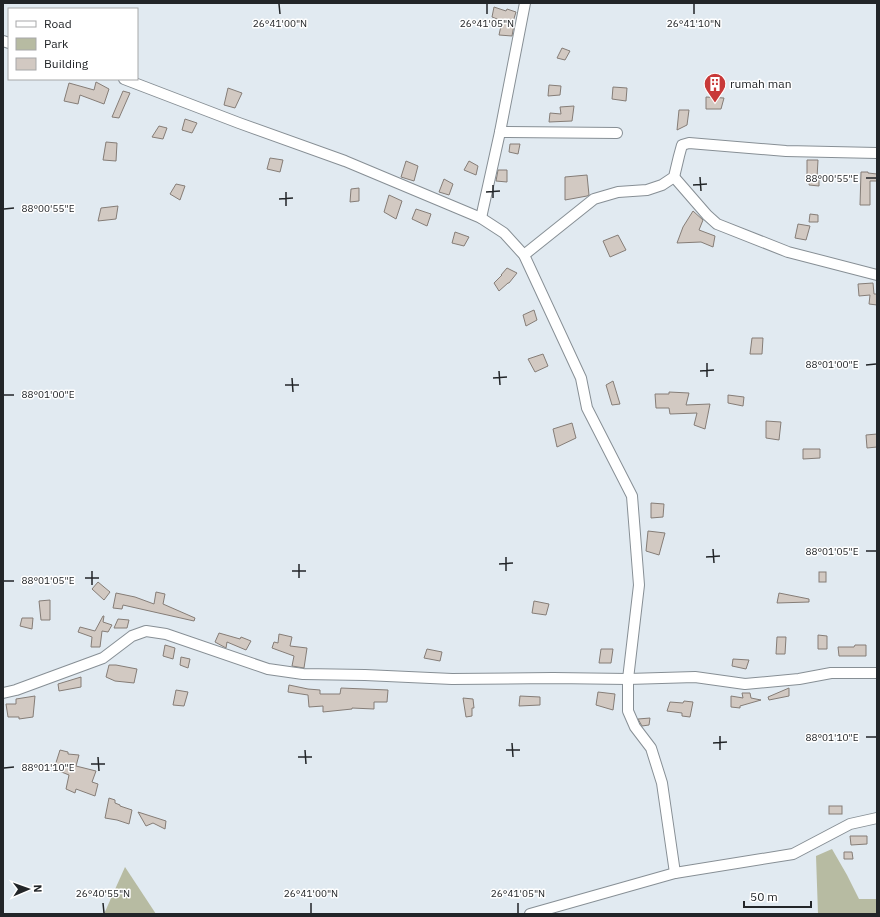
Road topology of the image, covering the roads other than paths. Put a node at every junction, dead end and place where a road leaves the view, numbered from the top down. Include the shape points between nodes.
1 (525, 3) edge
2 (127, 80) edge
3 (500, 132) junction
4 (617, 133) dead end
5 (877, 153) edge
6 (674, 177) junction
7 (481, 218) junction
8 (524, 255) junction
9 (877, 275) edge
10 (877, 673) edge
11 (628, 679) junction
12 (3, 693) edge
13 (877, 818) edge
14 (675, 873) junction
15 (530, 914) edge

1 - 3 street
2 - 7 street via 345,161
3 - 4 street
3 - 7 street
5 - 6 street via 786,151 689,143 682,145
6 - 8 street via 655,188 618,192 594,199
6 - 9 street via 717,224 788,252
7 - 8 street via 504,233
8 - 11 street via 581,378 587,408 632,496 639,585
10 - 11 street via 831,673 745,684 695,677
11 - 12 street via 452,679 303,674 268,669 166,634 146,631 132,636 103,658
11 - 14 street via 628,711 634,726 651,748 662,783
13 - 14 street via 850,824 793,854
14 - 15 street

